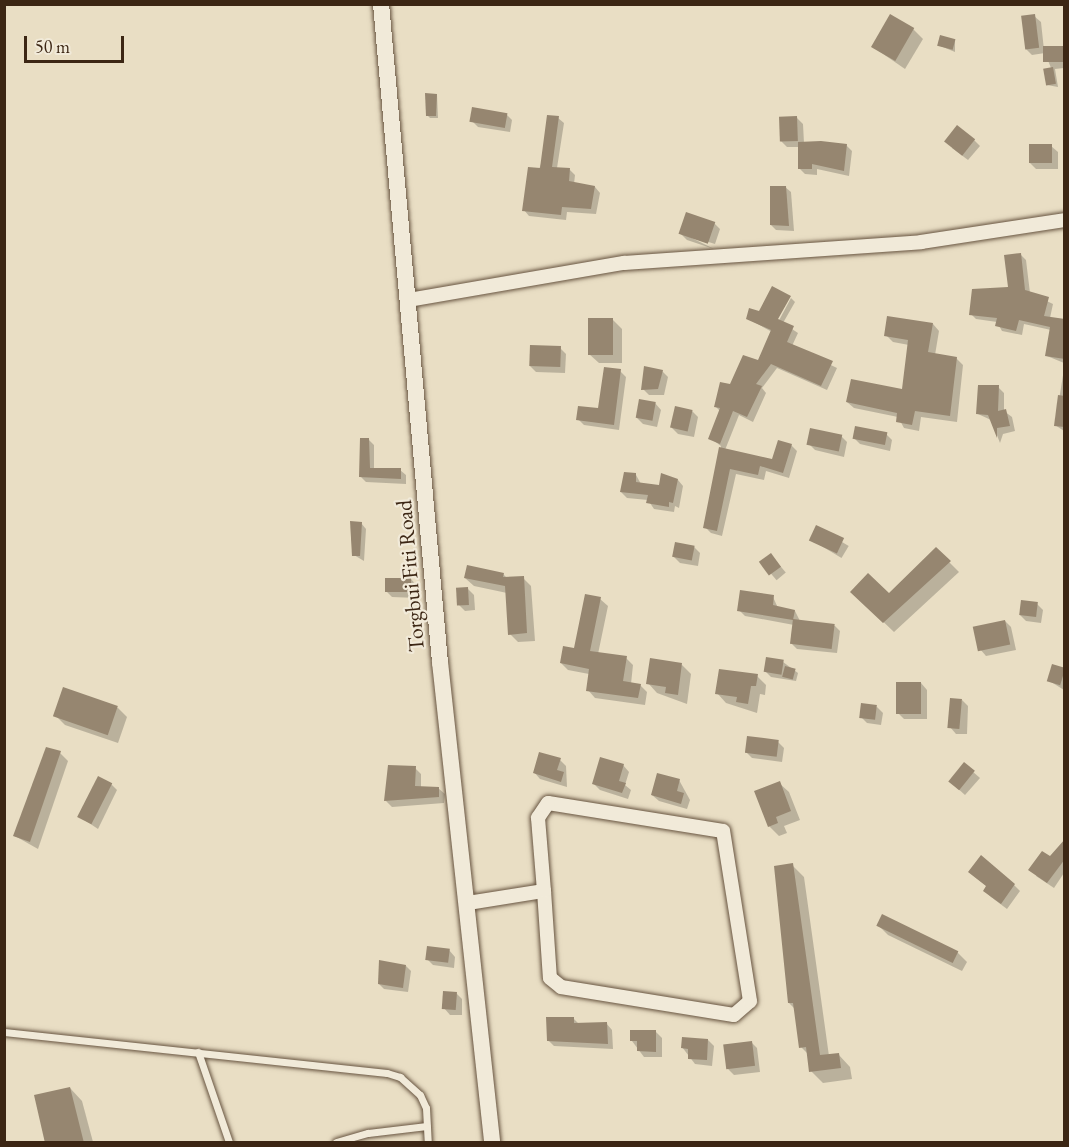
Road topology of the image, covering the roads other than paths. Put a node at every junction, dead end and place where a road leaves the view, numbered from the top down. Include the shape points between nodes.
1 (381, 4) edge
2 (1065, 220) edge
3 (409, 300) junction
4 (544, 891) junction
5 (468, 903) junction
6 (4, 1032) edge
7 (198, 1052) junction
8 (427, 1126) junction
9 (229, 1143) edge
10 (336, 1143) edge
11 (428, 1143) edge
12 (492, 1143) edge

1 - 3 street, Torgbui Fiti Road
2 - 3 street via 921,242 624,263
3 - 5 street, Torgbui Fiti Road via 440,662
4 - 4 street via 538,818 548,803 723,831 750,1001 734,1014 561,987 550,978
4 - 5 street
5 - 12 street, Torgbui Fiti Road
6 - 7 lane
7 - 8 lane via 400,1077 420,1095
7 - 9 lane
8 - 10 lane via 368,1133
8 - 11 lane

